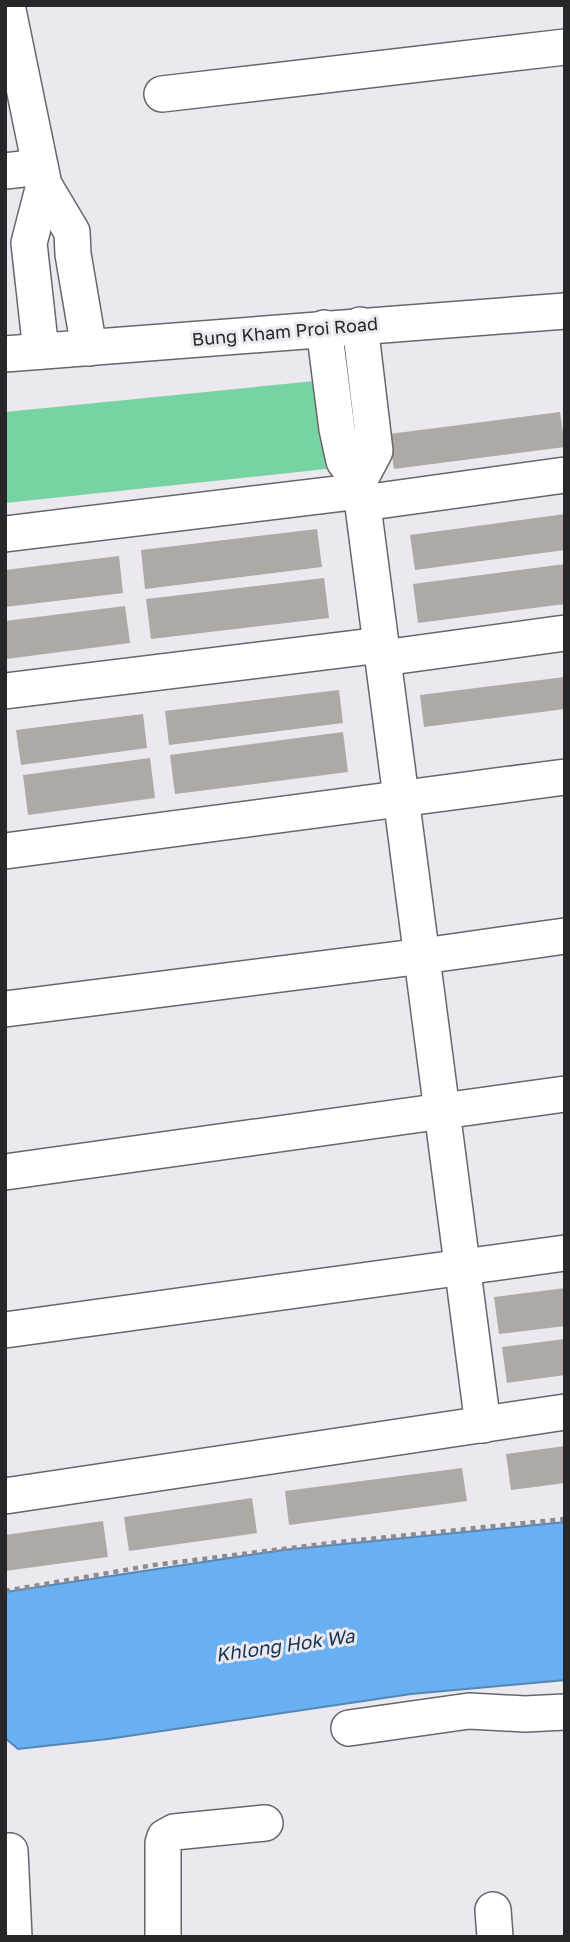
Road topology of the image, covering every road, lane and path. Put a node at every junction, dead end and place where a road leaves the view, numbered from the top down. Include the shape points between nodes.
1 (8, 5) edge
2 (565, 47) edge
3 (162, 94) dead end
4 (5, 171) edge
5 (42, 176) junction
6 (565, 310) edge
7 (360, 325) junction
8 (324, 328) junction
9 (89, 348) junction
10 (41, 351) junction
11 (5, 354) edge
12 (565, 475) edge
13 (361, 492) junction
14 (5, 534) edge
15 (565, 634) edge
16 (382, 651) junction
17 (5, 691) edge
18 (565, 777) edge
19 (402, 799) junction
20 (5, 851) edge
21 (565, 936) edge
22 (423, 956) junction
23 (5, 1009) edge
24 (565, 1094) edge
25 (443, 1109) junction
26 (5, 1171) edge
27 (565, 1253) edge
28 (464, 1267) junction
29 (5, 1330) edge
30 (565, 1412) edge
31 (483, 1425) junction
32 (5, 1496) edge
33 (565, 1519) edge
34 (5, 1591) edge
35 (565, 1712) edge
36 (349, 1728) dead end
37 (265, 1823) dead end
38 (10, 1851) dead end
39 (14, 1937) edge
40 (163, 1937) edge

1 - 5 street
2 - 3 street
4 - 5 street
5 - 9 street via 72,232
5 - 10 street via 29,243
6 - 7 street, Bung Kham Proi Road
7 - 8 street, Bung Kham Proi Road
7 - 13 street via 375,451
8 - 9 street, Bung Kham Proi Road
8 - 13 street via 344,461
9 - 10 street, Bung Kham Proi Road
10 - 11 street, Bung Kham Proi Road
12 - 13 street
13 - 14 street
13 - 16 street
15 - 16 street
16 - 17 street
16 - 19 street
18 - 19 street
19 - 20 street
19 - 22 street
21 - 22 street
22 - 23 street
22 - 25 street
24 - 25 street
25 - 26 street
25 - 28 street
27 - 28 street
28 - 29 street
28 - 31 street
30 - 31 street
31 - 32 street
33 - 34 path via 154,1565
35 - 36 street via 470,1711
37 - 40 street via 174,1832 165,1837
38 - 39 street

